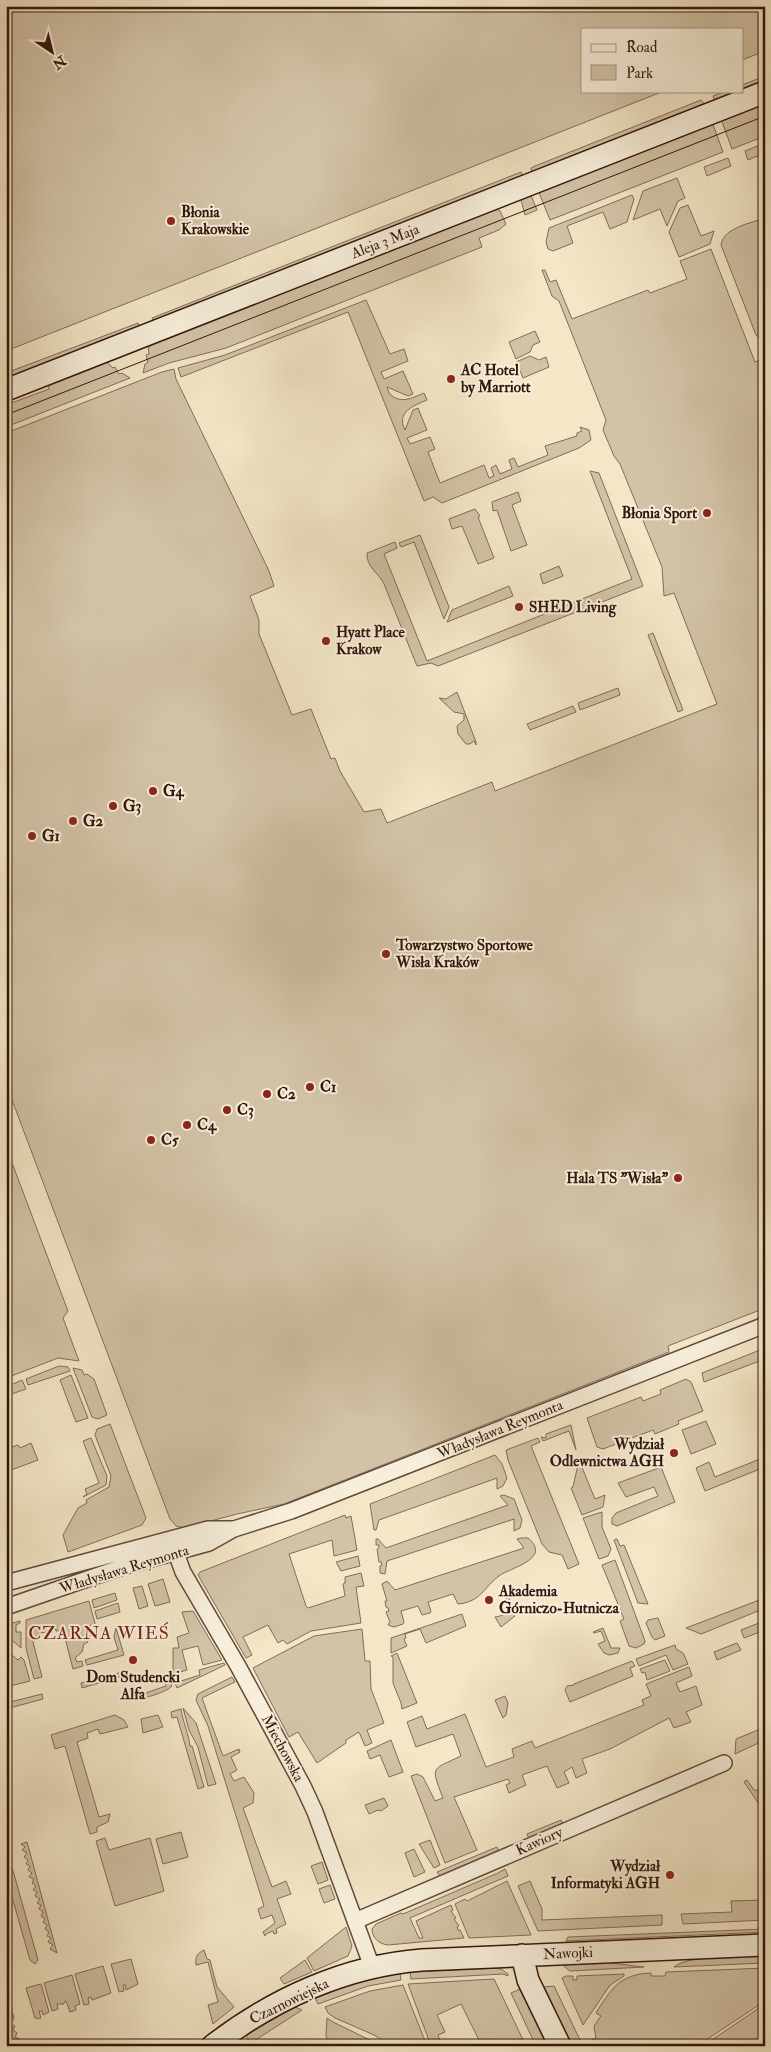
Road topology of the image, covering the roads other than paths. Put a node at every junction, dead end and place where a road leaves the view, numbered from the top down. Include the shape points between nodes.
1 (765, 92) edge
2 (6, 390) edge
3 (765, 1325) edge
4 (173, 1546) junction
5 (6, 1585) edge
6 (9, 1606) edge
7 (724, 1763) dead end
8 (355, 1921) junction
9 (765, 1944) edge
10 (522, 1955) junction
11 (372, 1967) junction
12 (212, 2046) edge
13 (560, 2046) edge

1 - 2 street, Aleja 3 Maja
3 - 4 street, Władysława Reymonta via 291,1511 234,1529 208,1529
4 - 5 street, Władysława Reymonta
4 - 6 street, Władysława Reymonta
4 - 8 street, Miechowska via 184,1572 303,1786
5 - 6 street, Władysława Reymonta
7 - 8 street, Kawiory
8 - 11 street, Miechowska
9 - 10 street, Nawojki
10 - 11 street, Nawojki via 422,1960
10 - 13 street via 528,1980
11 - 12 street, Czarnowiejska via 342,1975 290,1997 248,2020

